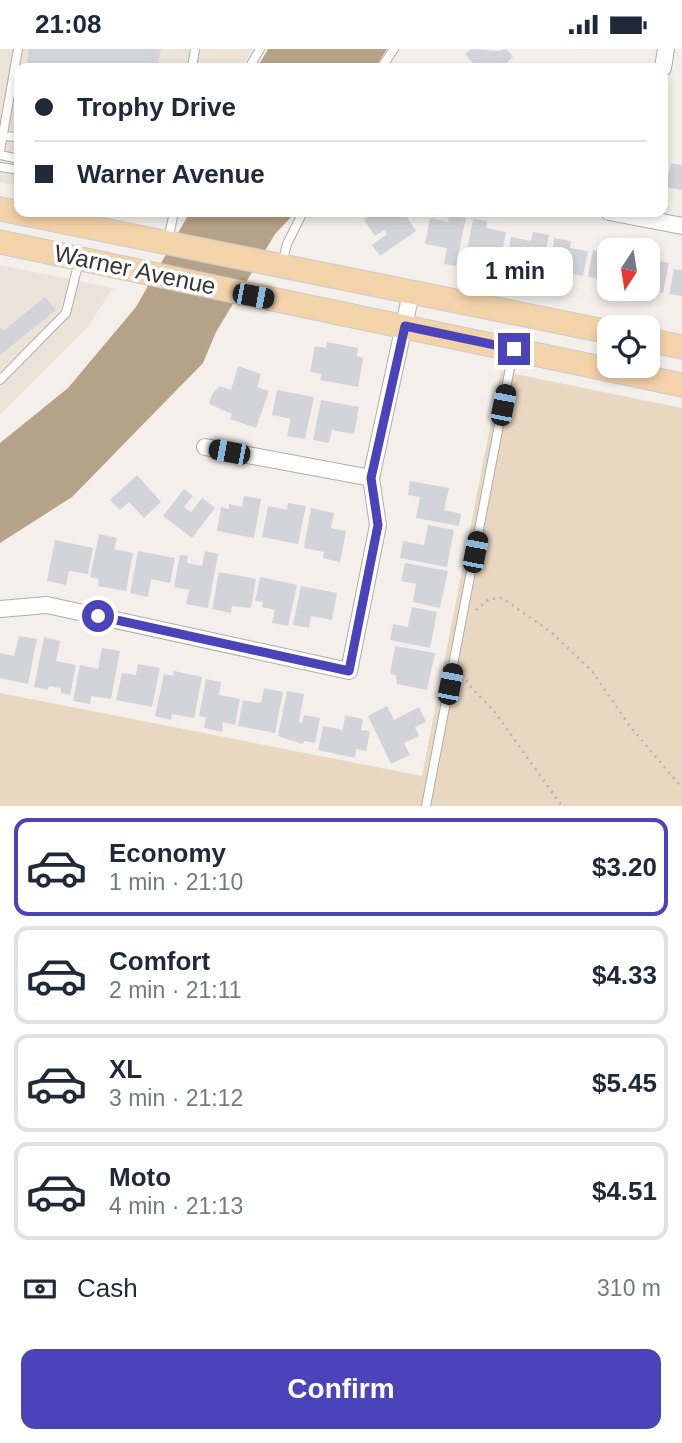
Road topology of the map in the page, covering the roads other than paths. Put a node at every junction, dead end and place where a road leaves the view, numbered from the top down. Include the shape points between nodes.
1 (14, 72) edge
2 (3, 136) junction
3 (14, 137) edge
4 (0, 153) edge
5 (40, 217) edge
6 (173, 217) edge
7 (300, 217) edge
8 (648, 217) edge
9 (682, 226) edge
10 (0, 242) edge
11 (172, 243) junction
12 (83, 259) junction
13 (273, 265) junction
14 (411, 293) junction
15 (405, 326) junction
16 (597, 330) edge
17 (660, 342) edge
18 (682, 347) edge
19 (514, 349) junction
20 (0, 380) edge
21 (682, 385) edge
22 (205, 447) dead end
23 (371, 478) junction
24 (0, 608) edge
25 (426, 806) edge

1 - 2 lane
2 - 3 lane
2 - 4 lane
5 - 11 main road, Warner Avenue
6 - 11 lane
7 - 13 lane
8 - 9 street
10 - 12 main road, Warner Avenue
11 - 12 main road via 135,250 103,244 89,249
11 - 13 main road, Warner Avenue
12 - 15 main road, Warner Avenue
12 - 20 lane via 66,313
13 - 14 main road, Warner Avenue
14 - 15 street
14 - 16 main road, Warner Avenue
15 - 19 main road, Warner Avenue
15 - 23 street
17 - 18 main road
19 - 21 main road, Warner Avenue
19 - 25 lane
22 - 23 street
23 - 24 street via 378,525 349,671 47,605

